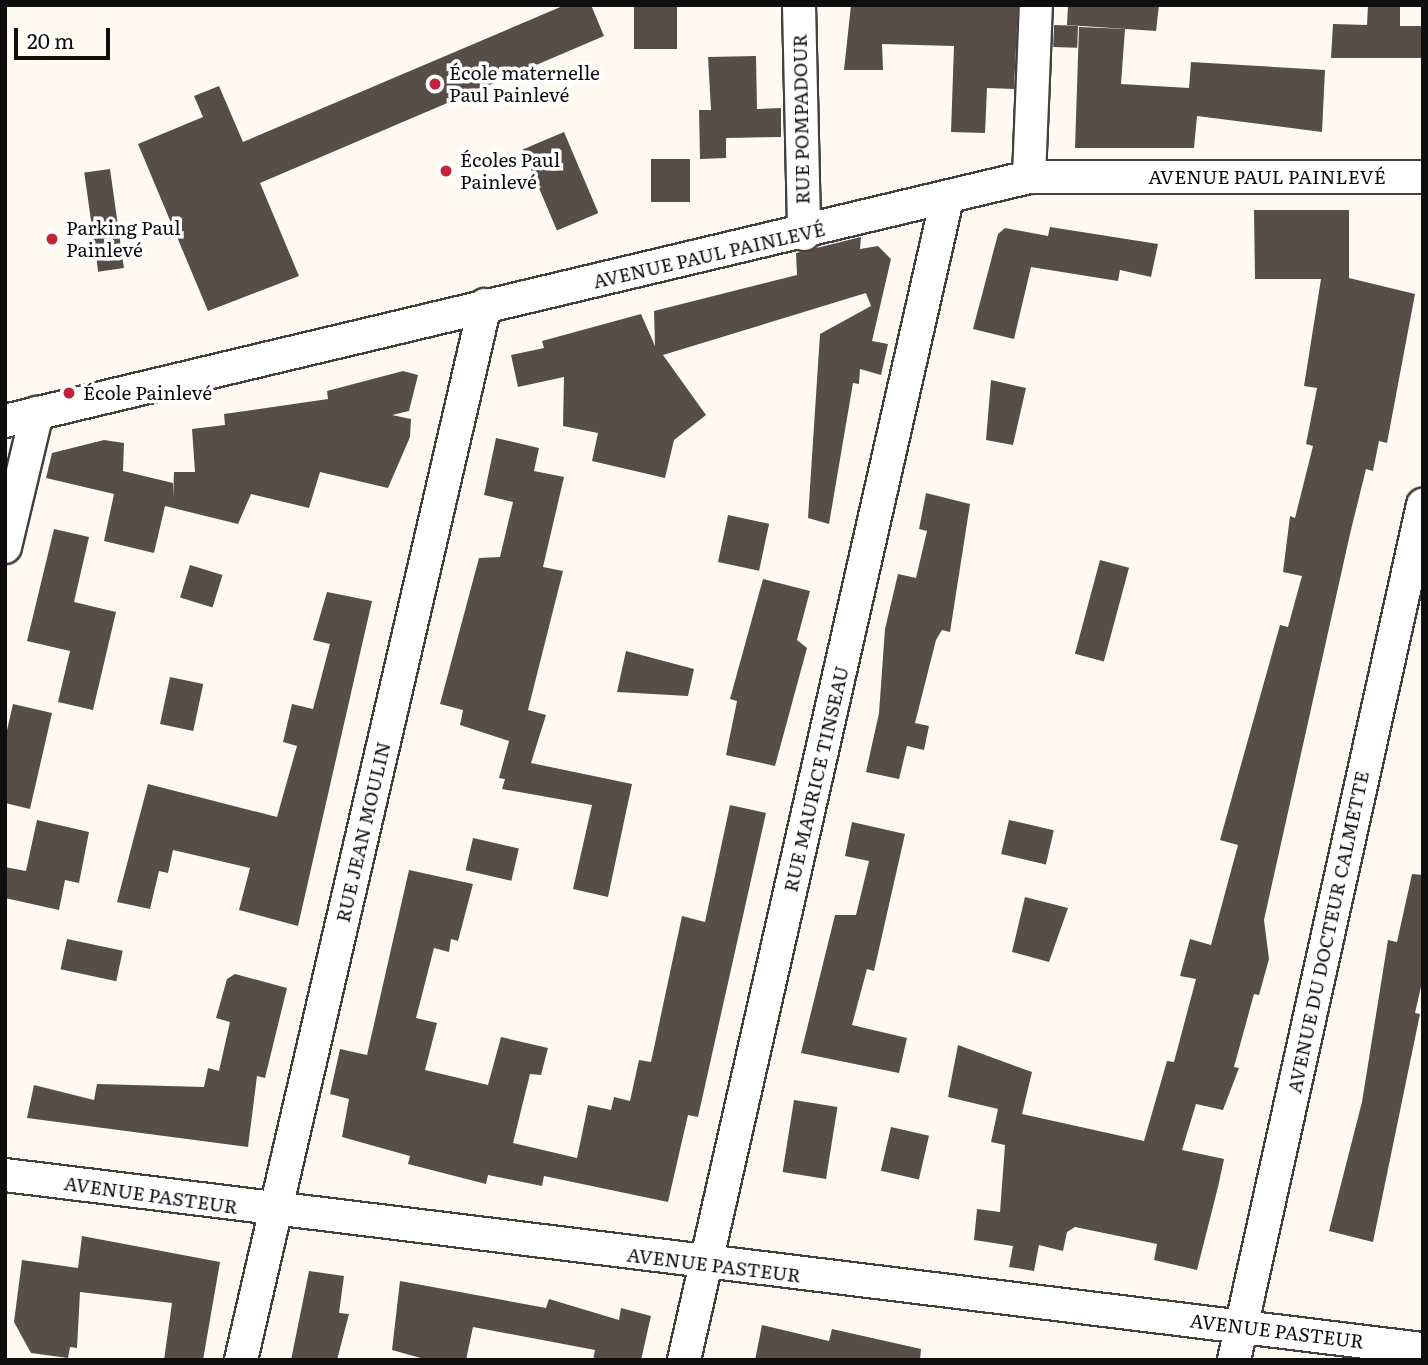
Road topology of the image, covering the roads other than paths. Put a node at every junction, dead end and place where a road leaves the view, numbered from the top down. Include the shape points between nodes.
1 (799, 5) edge
2 (1036, 5) edge
3 (1029, 177) junction
4 (1423, 177) edge
5 (947, 199) junction
6 (804, 234) junction
7 (485, 305) junction
8 (37, 413) junction
9 (5, 421) edge
10 (1423, 505) edge
11 (5, 547) edge
12 (5, 1175) edge
13 (275, 1211) junction
14 (706, 1265) junction
15 (1241, 1326) junction
16 (1423, 1349) edge
17 (241, 1360) edge
18 (684, 1360) edge
19 (1234, 1360) edge

1 - 6 street, RUE POMPADOUR
2 - 3 street
3 - 4 street, AVENUE PAUL PAINLEVÉ
3 - 5 street, AVENUE PAUL PAINLEVÉ
5 - 6 street, AVENUE PAUL PAINLEVÉ
5 - 14 street, RUE MAURICE TINSEAU
6 - 7 street, AVENUE PAUL PAINLEVÉ
7 - 8 street, AVENUE PAUL PAINLEVÉ
7 - 13 street, RUE JEAN MOULIN
8 - 9 street, AVENUE PAUL PAINLEVÉ
8 - 11 street
10 - 15 street, AVENUE DU DOCTEUR CALMETTE
12 - 13 street, AVENUE PASTEUR
13 - 14 street, AVENUE PASTEUR
13 - 17 street, RUE JEAN MOULIN
14 - 15 street, AVENUE PASTEUR
14 - 18 street, RUE MAURICE TINSEAU
15 - 16 street, AVENUE PASTEUR
15 - 19 street, AVENUE DU DOCTEUR CALMETTE

